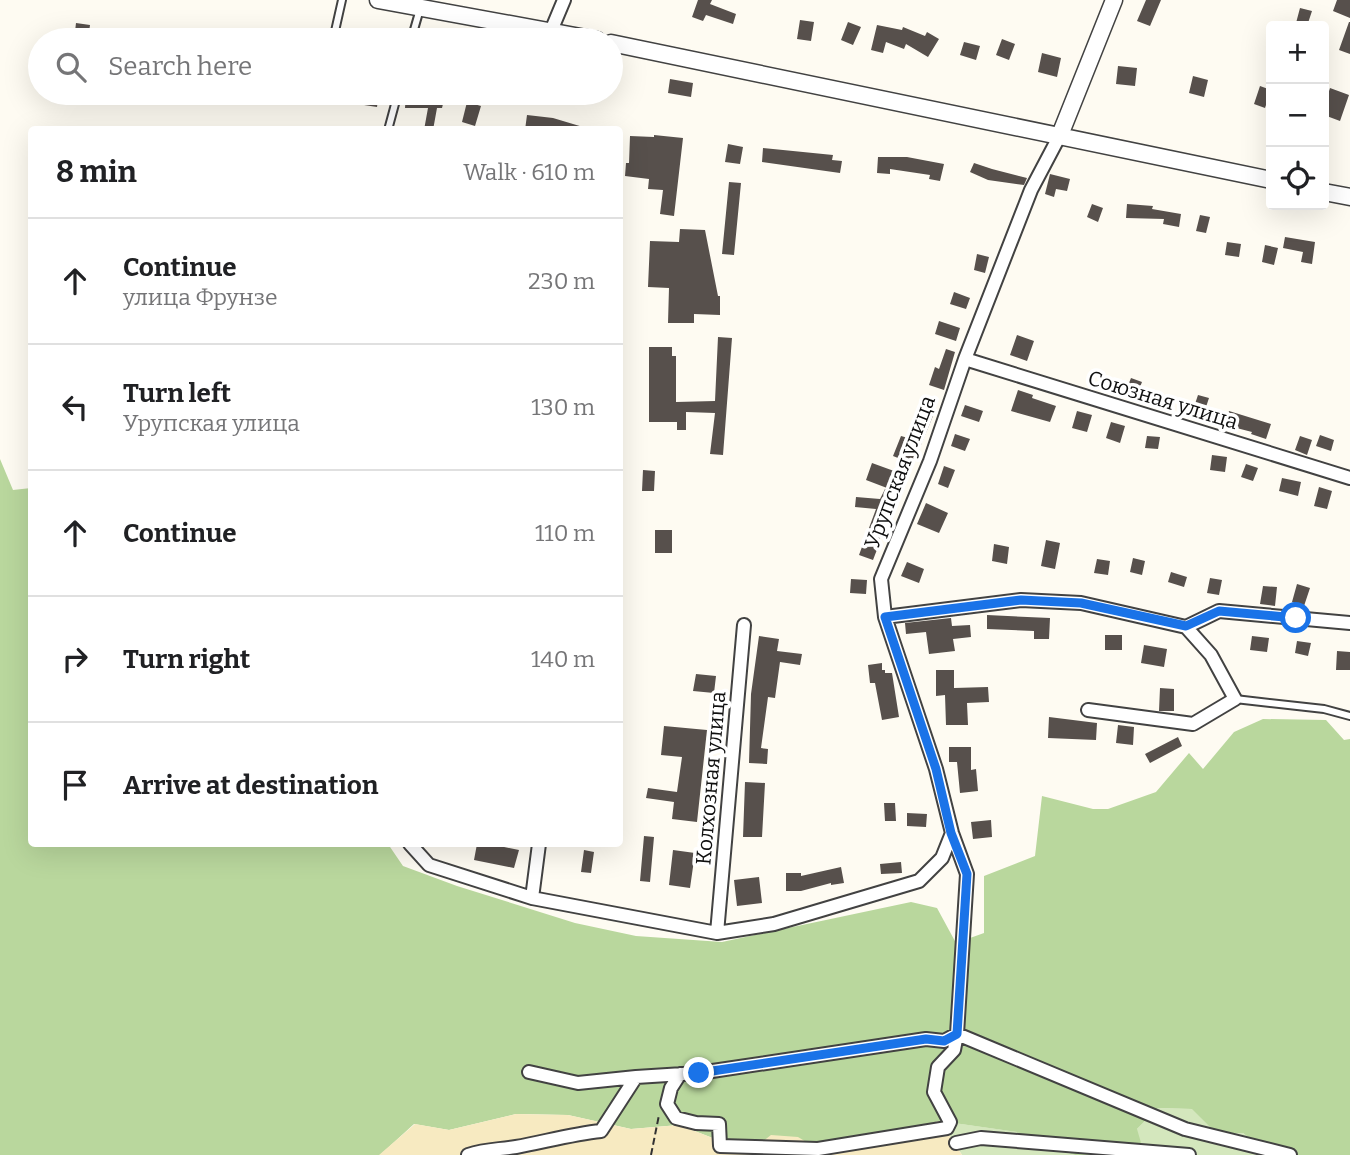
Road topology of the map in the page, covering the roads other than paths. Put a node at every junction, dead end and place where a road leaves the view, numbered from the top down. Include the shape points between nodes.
1 (342, 0) edge
2 (378, 0) edge
3 (564, 0) edge
4 (1114, 0) edge
5 (441, 6) edge
6 (420, 8) junction
7 (336, 28) edge
8 (414, 28) edge
9 (538, 28) edge
10 (552, 28) edge
11 (623, 45) edge
12 (395, 105) edge
13 (389, 126) edge
14 (1060, 135) junction
15 (1266, 179) edge
16 (1329, 192) edge
17 (1350, 197) edge
18 (965, 359) junction
19 (1350, 478) edge
20 (885, 617) junction
21 (1350, 623) edge
22 (744, 625) dead end
23 (1186, 626) junction
24 (1235, 699) junction
25 (1088, 710) dead end
26 (1350, 716) edge
27 (951, 833) junction
28 (413, 847) edge
29 (540, 847) edge
30 (532, 898) junction
31 (717, 933) junction
32 (957, 1034) junction
33 (529, 1072) dead end
34 (680, 1074) junction
35 (636, 1077) junction
36 (947, 1128) junction
37 (954, 1149) edge
38 (468, 1155) edge
39 (1189, 1155) edge
40 (1290, 1155) edge

1 - 7 lane
2 - 6 street
3 - 10 street
4 - 14 street, Урупская улица
5 - 6 street
5 - 9 street
6 - 8 lane
11 - 14 street
12 - 13 lane
14 - 15 street
14 - 18 street, Урупская улица via 1031,190
16 - 17 street
18 - 19 street, Союзная улица
18 - 20 street, Урупская улица via 881,579
20 - 23 street via 1021,600 1081,603
20 - 27 street, Урупская улица via 936,769
21 - 23 street via 1219,611
22 - 31 street, Колхозная улица
23 - 24 street via 1211,655
24 - 25 street via 1193,723
24 - 26 lane
27 - 31 street via 942,858 919,881 774,924
27 - 32 street, Урупская улица via 967,874
28 - 30 street via 429,865
29 - 30 street
30 - 31 street
32 - 34 street via 944,1041 926,1039
32 - 36 street via 954,1051 938,1068 934,1092 950,1122
32 - 40 street via 1185,1129
33 - 35 street via 578,1083
34 - 35 street
34 - 36 street via 667,1104 676,1118 719,1124 720,1146 818,1149
35 - 38 street via 601,1131
36 - 37 street
37 - 39 street via 981,1138

